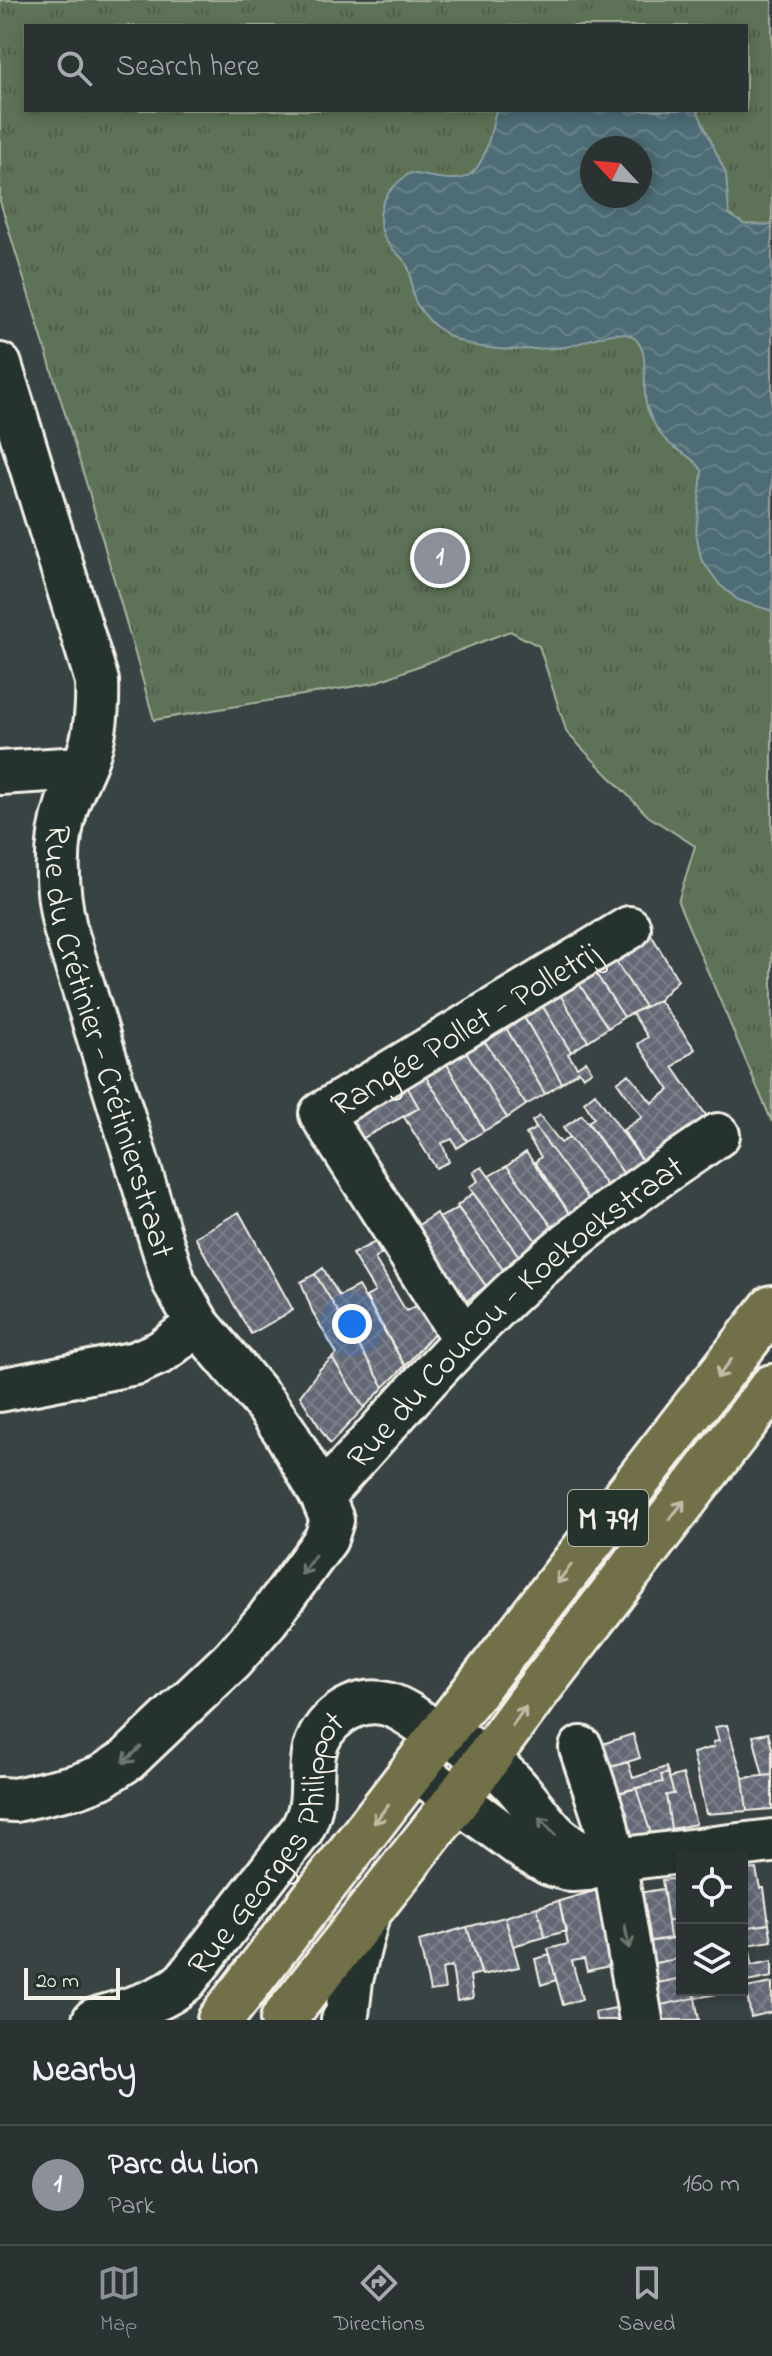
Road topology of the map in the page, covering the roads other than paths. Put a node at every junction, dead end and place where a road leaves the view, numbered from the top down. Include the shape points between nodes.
1 (0, 365) edge
2 (82, 768) junction
3 (0, 773) edge
4 (629, 928) dead end
5 (718, 1135) dead end
6 (772, 1308) edge
7 (198, 1324) junction
8 (464, 1339) junction
9 (772, 1387) edge
10 (0, 1390) edge
11 (322, 1496) junction
12 (433, 1745) junction
13 (581, 1748) dead end
14 (486, 1760) junction
15 (0, 1799) edge
16 (456, 1801) junction
17 (771, 1847) edge
18 (614, 1860) junction
19 (369, 1910) junction
20 (94, 2020) edge
21 (220, 2020) edge
22 (283, 2020) edge
23 (343, 2020) edge
24 (641, 2020) edge

1 - 2 street, Rue du Crétinier - Crétinierstraat via 97,681 97,713
2 - 3 street
2 - 7 street, Rue du Crétinier - Crétinierstraat via 60,835 62,914 169,1268
4 - 8 street, Rangée Pollet - Polletrij via 321,1114
5 - 8 street, Rue du Coucou - Koekoekstraat via 556,1254
6 -> 12 main road, M 791
7 - 10 street via 161,1352 136,1363
7 - 11 street, Rue du Crétinier - Crétinierstraat via 277,1419
8 - 11 street, Rue du Coucou - Koekoekstraat
14 -> 9 main road, M 791
11 -> 15 street via 332,1520 319,1549 244,1647 148,1740 91,1782
12 - 14 street, Rue Georges Philippot
12 - 16 street, Rue Georges Philippot
12 - 20 street, Rue Georges Philippot via 404,1711 382,1703 356,1706 336,1718 314,1750 314,1796 301,1831 185,1981 160,1998
12 -> 21 main road, M 791
13 - 18 street
14 - 16 main road, M 791
18 -> 14 street, Rue Georges Philippot via 585,1854 560,1839
16 - 18 street, Rue Georges Philippot via 557,1867 587,1869
16 - 19 main road, M 791
17 - 18 street, Rue Georges Philippot
18 -> 24 street
19 - 22 main road, M 791
19 - 23 street

